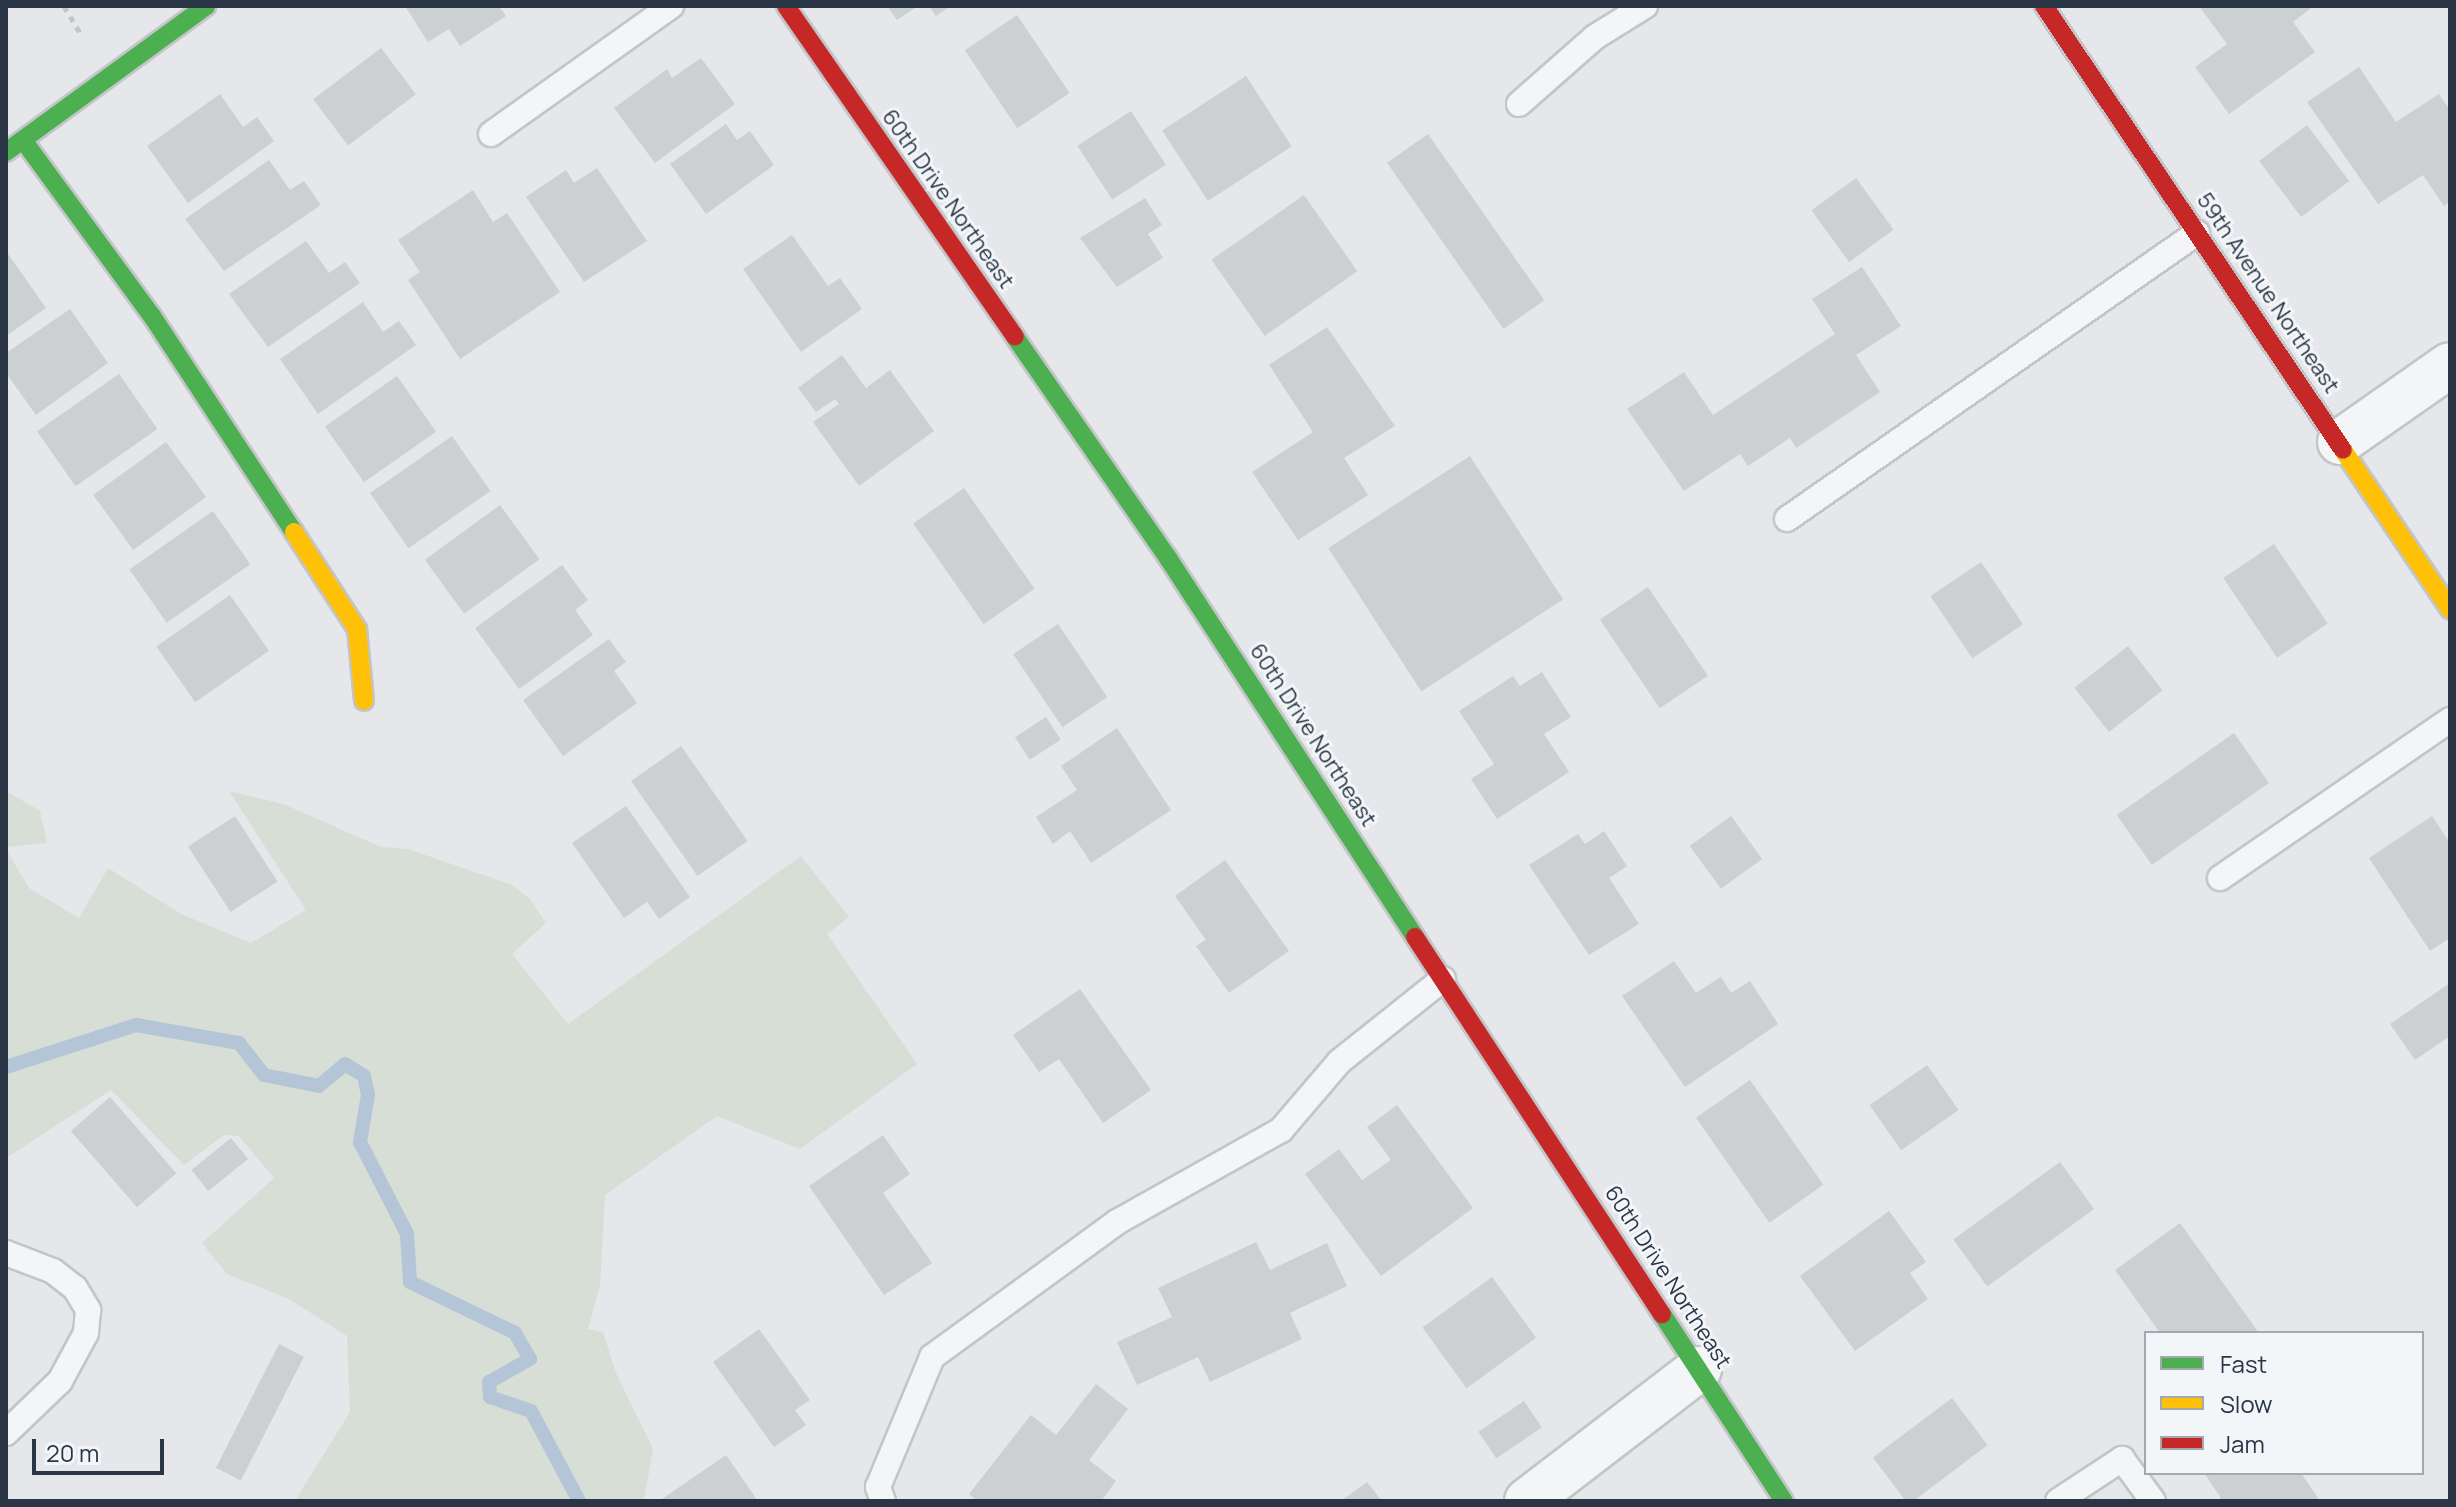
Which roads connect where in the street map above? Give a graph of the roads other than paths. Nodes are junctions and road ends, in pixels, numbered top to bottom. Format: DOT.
graph roads {
  1 [pos="206,6"];
  2 [pos="671,6"];
  3 [pos="786,6"];
  4 [pos="1645,6"];
  5 [pos="2044,6"];
  6 [pos="1519,104"];
  7 [pos="6,119"];
  8 [pos="491,134"];
  9 [pos="14,146"];
  10 [pos="2197,233"];
  11 [pos="2450,365"];
  12 [pos="2340,442"];
  13 [pos="1787,519"];
  14 [pos="2450,609"];
  15 [pos="364,701"];
  16 [pos="2450,720"];
  17 [pos="2220,878"];
  18 [pos="1443,979"];
  19 [pos="6,1253"];
  20 [pos="1699,1369"];
  21 [pos="6,1433"];
  22 [pos="883,1501"];
  23 [pos="1527,1501"];
  24 [pos="1784,1501"];
  25 [pos="2058,1501"];
  26 [pos="2153,1501"];
  1 -- 9 [label="street"];
  2 -- 8 [label="lane"];
  3 -- 18 [label="street, 60th Drive Northeast"];
  4 -- 6 [label="lane"];
  5 -- 10 [label="street, 59th Avenue Northeast"];
  7 -- 9 [label="lane"];
  9 -- 15 [label="street"];
  10 -- 12 [label="street, 59th Avenue Northeast"];
  10 -- 13 [label="lane"];
  11 -- 12 [label="street"];
  12 -- 14 [label="street, 59th Avenue Northeast"];
  16 -- 17 [label="lane"];
  18 -- 20 [label="street, 60th Drive Northeast"];
  18 -- 22 [label="lane"];
  19 -- 21 [label="lane"];
  20 -- 23 [label="street"];
  20 -- 24 [label="street, 60th Drive Northeast"];
  25 -- 26 [label="lane"];
}
